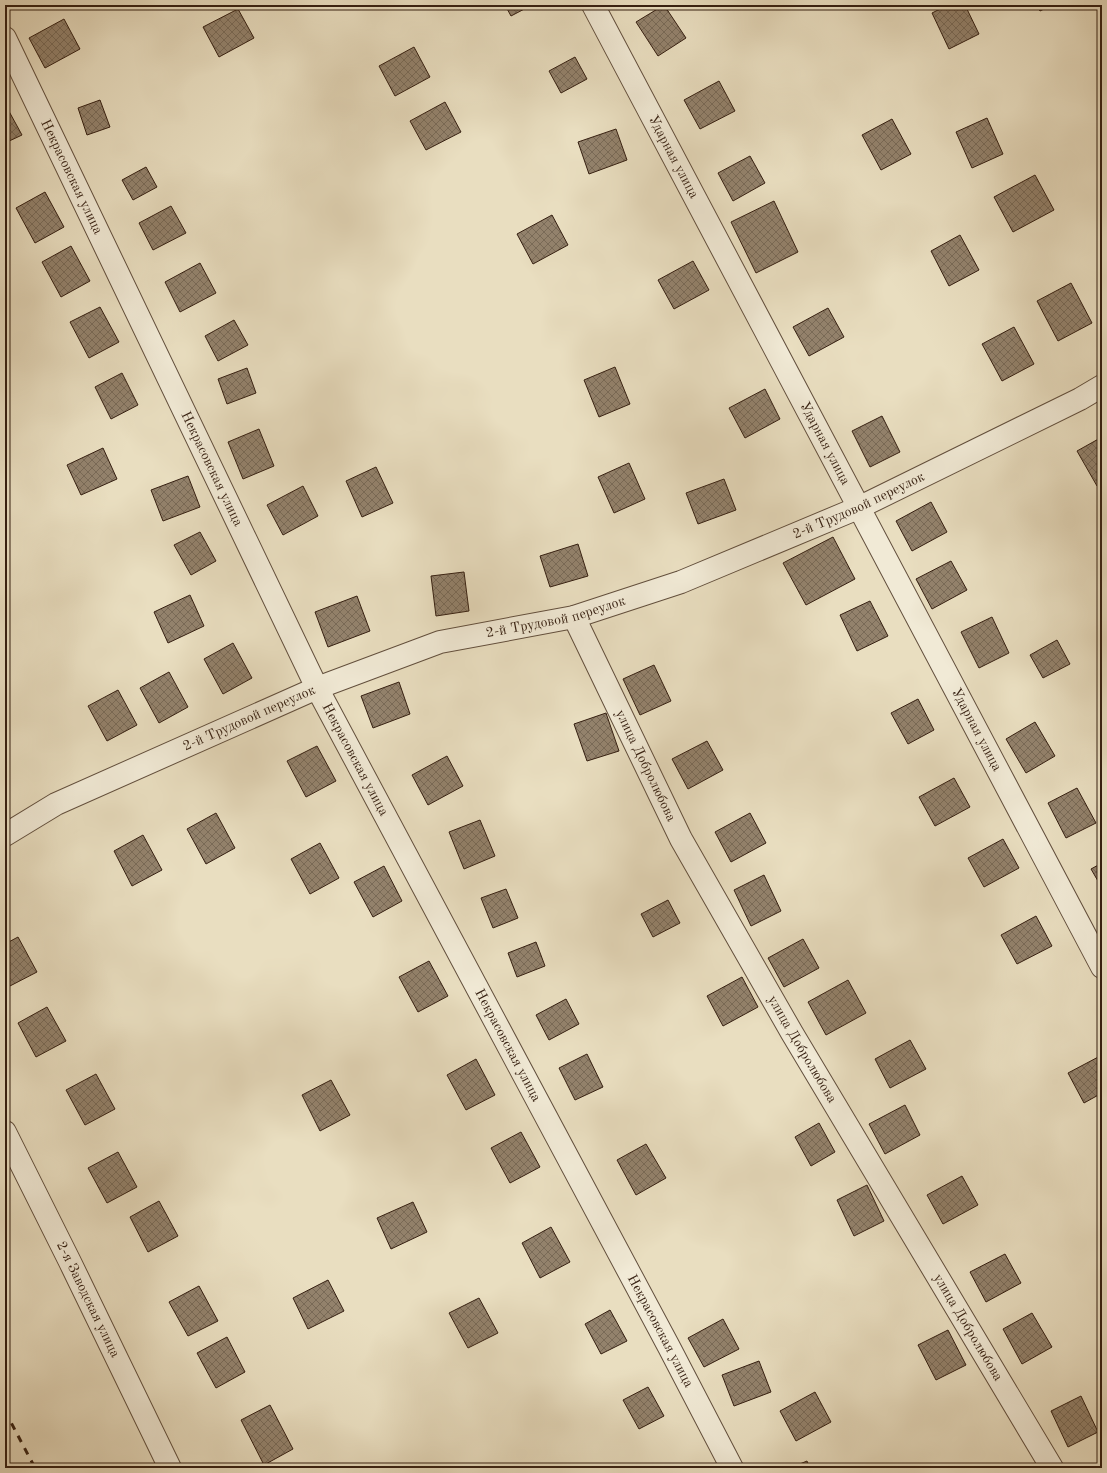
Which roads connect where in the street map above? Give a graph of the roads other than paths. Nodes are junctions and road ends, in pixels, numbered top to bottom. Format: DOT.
graph roads {
  1 [pos="593,5"];
  2 [pos="5,38"];
  3 [pos="1102,386"];
  4 [pos="858,508"];
  5 [pos="574,618"];
  6 [pos="317,688"];
  7 [pos="5,835"];
  8 [pos="1102,967"];
  9 [pos="5,1132"];
  10 [pos="170,1468"];
  11 [pos="732,1468"];
  12 [pos="1052,1468"];
  1 -- 4 [label="street, Ударная улица"];
  2 -- 6 [label="street, Некрасовская улица"];
  3 -- 4 [label="street, 2-й Трудовой переулок"];
  4 -- 5 [label="street, 2-й Трудовой переулок"];
  4 -- 8 [label="street, Ударная улица"];
  5 -- 6 [label="street, 2-й Трудовой переулок"];
  5 -- 12 [label="street, улица Добролюбова"];
  6 -- 7 [label="street, 2-й Трудовой переулок"];
  6 -- 11 [label="street, Некрасовская улица"];
  9 -- 10 [label="street, 2-я Заводская улица"];
}
